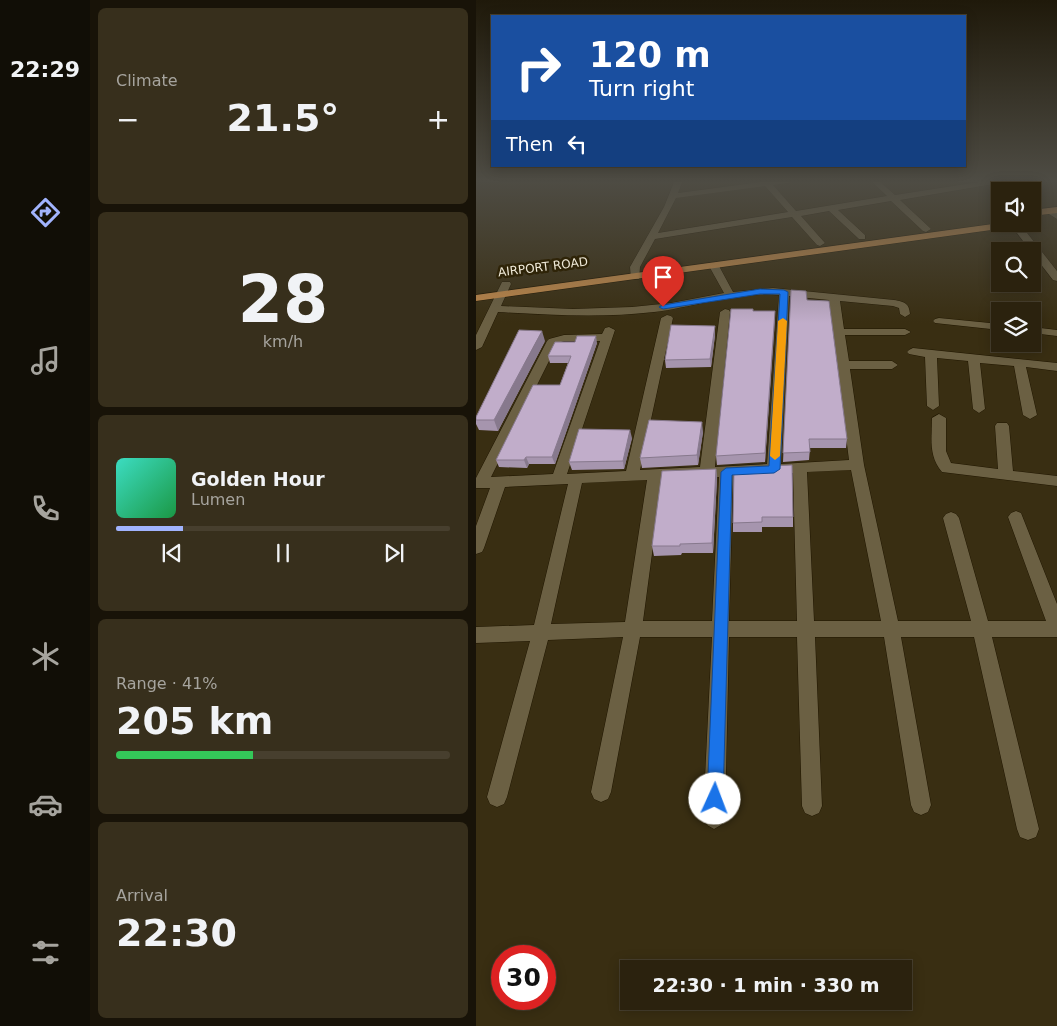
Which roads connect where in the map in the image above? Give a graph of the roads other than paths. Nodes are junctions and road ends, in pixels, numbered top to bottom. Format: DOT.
graph roads {
  1 [pos="656,228"];
  2 [pos="707,228"];
  3 [pos="807,228"];
  4 [pos="852,228"];
  5 [pos="934,228"];
  6 [pos="986,228"];
  7 [pos="926,229"];
  8 [pos="1020,232"];
  9 [pos="650,237"];
  10 [pos="862,237"];
  11 [pos="820,243"];
  12 [pos="714,266"];
  13 [pos="635,272"];
  14 [pos="1057,278"];
  15 [pos="476,288"];
  16 [pos="504,290"];
  17 [pos="784,292"];
  18 [pos="730,295"];
  19 [pos="476,298"];
  20 [pos="834,298"];
  21 [pos="495,310"];
  22 [pos="725,312"];
  23 [pos="905,314"];
  24 [pos="667,318"];
  25 [pos="939,320"];
  26 [pos="991,326"];
  27 [pos="1041,331"];
  28 [pos="840,332"];
  29 [pos="905,332"];
  30 [pos="1057,333"];
  31 [pos="476,347"];
  32 [pos="913,352"];
  33 [pos="931,354"];
  34 [pos="974,358"];
  35 [pos="1019,363"];
  36 [pos="843,365"];
  37 [pos="892,365"];
  38 [pos="1057,367"];
  39 [pos="979,410"];
  40 [pos="1030,415"];
  41 [pos="1002,426"];
  42 [pos="857,465"];
  43 [pos="800,468"];
  44 [pos="774,469"];
  45 [pos="707,472"];
  46 [pos="726,472"];
  47 [pos="655,475"];
  48 [pos="632,476"];
  49 [pos="1006,476"];
  50 [pos="576,479"];
  51 [pos="558,480"];
  52 [pos="1057,481"];
  53 [pos="499,482"];
  54 [pos="479,483"];
  55 [pos="1016,517"];
  56 [pos="951,518"];
  57 [pos="476,548"];
  58 [pos="722,628"];
  59 [pos="805,628"];
  60 [pos="891,628"];
  61 [pos="981,628"];
  62 [pos="1057,628"];
  63 [pos="633,629"];
  64 [pos="542,632"];
  65 [pos="476,635"];
  66 [pos="601,792"];
  67 [pos="497,797"];
  68 [pos="921,805"];
  69 [pos="812,806"];
  70 [pos="714,818"];
  71 [pos="1028,829"];
  1 -- 9 [label="street"];
  2 -- 9 [label="street"];
  3 -- 11 [label="street"];
  4 -- 10 [label="street"];
  5 -- 7 [label="main road"];
  6 -- 12 [label="main road"];
  7 -- 10 [label="main road"];
  8 -- 14 [label="street"];
  9 -- 13 [label="street"];
  10 -- 11 [label="main road"];
  11 -- 13 [label="main road"];
  12 -- 13 [label="main road"];
  12 -- 18 [label="street"];
  13 -- 16 [label="main road"];
  15 -- 16 [label="main road, AIRPORT ROAD"];
  16 -- 19 [label="main road"];
  16 -- 21 [label="street"];
  17 -- 18 [label="street"];
  17 -- 20 [label="street"];
  17 -- 44 [label="street"];
  18 -- 21 [label="street"];
  20 -- 23 [label="street"];
  20 -- 28 [label="street"];
  21 -- 31 [label="street"];
  22 -- 45 [label="street"];
  24 -- 48 [label="street"];
  25 -- 26 [label="street"];
  27 -- 30 [label="street"];
  28 -- 29 [label="street"];
  28 -- 36 [label="street"];
  32 -- 33 [label="street"];
  33 -- 34 [label="street"];
  33 -- 49 [label="street"];
  34 -- 35 [label="street"];
  34 -- 39 [label="street"];
  35 -- 38 [label="street"];
  35 -- 40 [label="street"];
  36 -- 37 [label="street"];
  36 -- 42 [label="street"];
  41 -- 49 [label="street"];
  42 -- 43 [label="street"];
  42 -- 60 [label="street"];
  43 -- 44 [label="street"];
  43 -- 59 [label="street"];
  44 -- 46 [label="street"];
  45 -- 46 [label="street"];
  45 -- 47 [label="street"];
  46 -- 58 [label="street"];
  47 -- 48 [label="street"];
  47 -- 63 [label="street"];
  48 -- 50 [label="street"];
  49 -- 52 [label="street"];
  50 -- 51 [label="street"];
  50 -- 64 [label="street"];
  51 -- 53 [label="street"];
  51 -- 54 [label="street"];
  53 -- 54 [label="street"];
  53 -- 57 [label="street"];
  55 -- 62 [label="street"];
  56 -- 61 [label="street"];
  58 -- 59 [label="street"];
  58 -- 63 [label="street"];
  58 -- 70 [label="street"];
  59 -- 60 [label="street"];
  59 -- 69 [label="street"];
  60 -- 61 [label="street"];
  60 -- 68 [label="street"];
  61 -- 62 [label="street"];
  61 -- 71 [label="street"];
  63 -- 64 [label="street"];
  63 -- 66 [label="street"];
  64 -- 65 [label="street"];
  64 -- 67 [label="street"];
}
